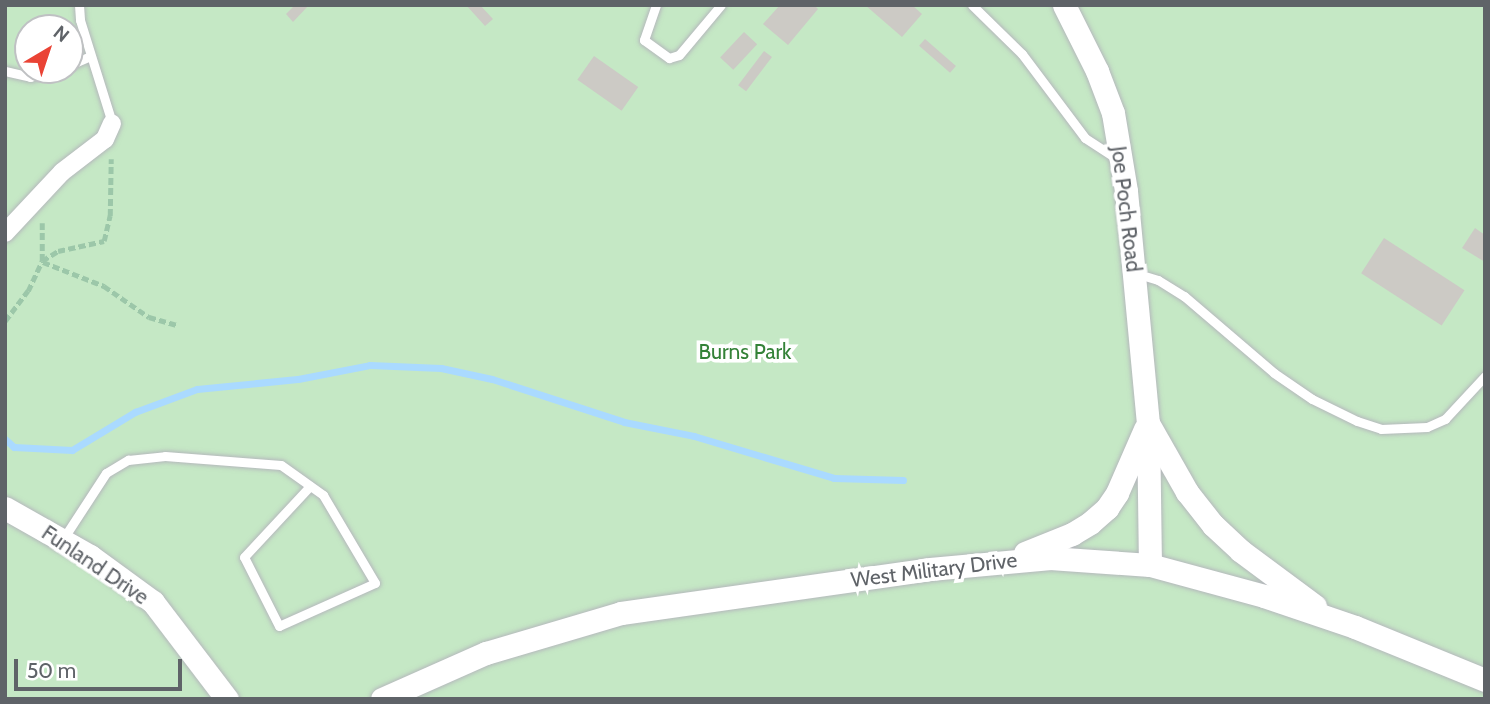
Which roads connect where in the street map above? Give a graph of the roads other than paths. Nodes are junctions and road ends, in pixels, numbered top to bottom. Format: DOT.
graph roads {
  1 [pos="79,5"];
  2 [pos="721,5"];
  3 [pos="972,5"];
  4 [pos="1064,5"];
  5 [pos="653,6"];
  6 [pos="90,56"];
  7 [pos="84,59"];
  8 [pos="112,123"];
  9 [pos="1121,162"];
  10 [pos="5,233"];
  11 [pos="1134,272"];
  12 [pos="1485,376"];
  13 [pos="1148,423"];
  14 [pos="310,486"];
  15 [pos="5,508"];
  16 [pos="62,540"];
  17 [pos="1008,560"];
  18 [pos="1150,565"];
  19 [pos="1335,620"];
  20 [pos="1485,680"];
  21 [pos="220,694"];
  22 [pos="382,699"];
  1 -- 6 [label="lane"];
  2 -- 5 [label="lane"];
  3 -- 9 [label="lane"];
  4 -- 9 [label="street, Joe Poch Road"];
  6 -- 7 [label="lane"];
  6 -- 8 [label="lane"];
  8 -- 10 [label="street"];
  9 -- 11 [label="street, Joe Poch Road"];
  11 -- 12 [label="lane"];
  11 -- 13 [label="street, Joe Poch Road"];
  13 -- 17 [label="street, Joe Poch Road"];
  13 -- 18 [label="street, Joe Poch Road"];
  13 -- 19 [label="street, Joe Poch Road"];
  14 -- 14 [label="lane"];
  14 -- 16 [label="lane"];
  15 -- 16 [label="street, Funland Drive"];
  16 -- 21 [label="street, Funland Drive"];
  17 -- 18 [label="street, West Military Drive"];
  17 -- 22 [label="street, West Military Drive"];
  18 -- 19 [label="street, West Military Drive"];
  19 -- 20 [label="street, West Military Drive"];
}
